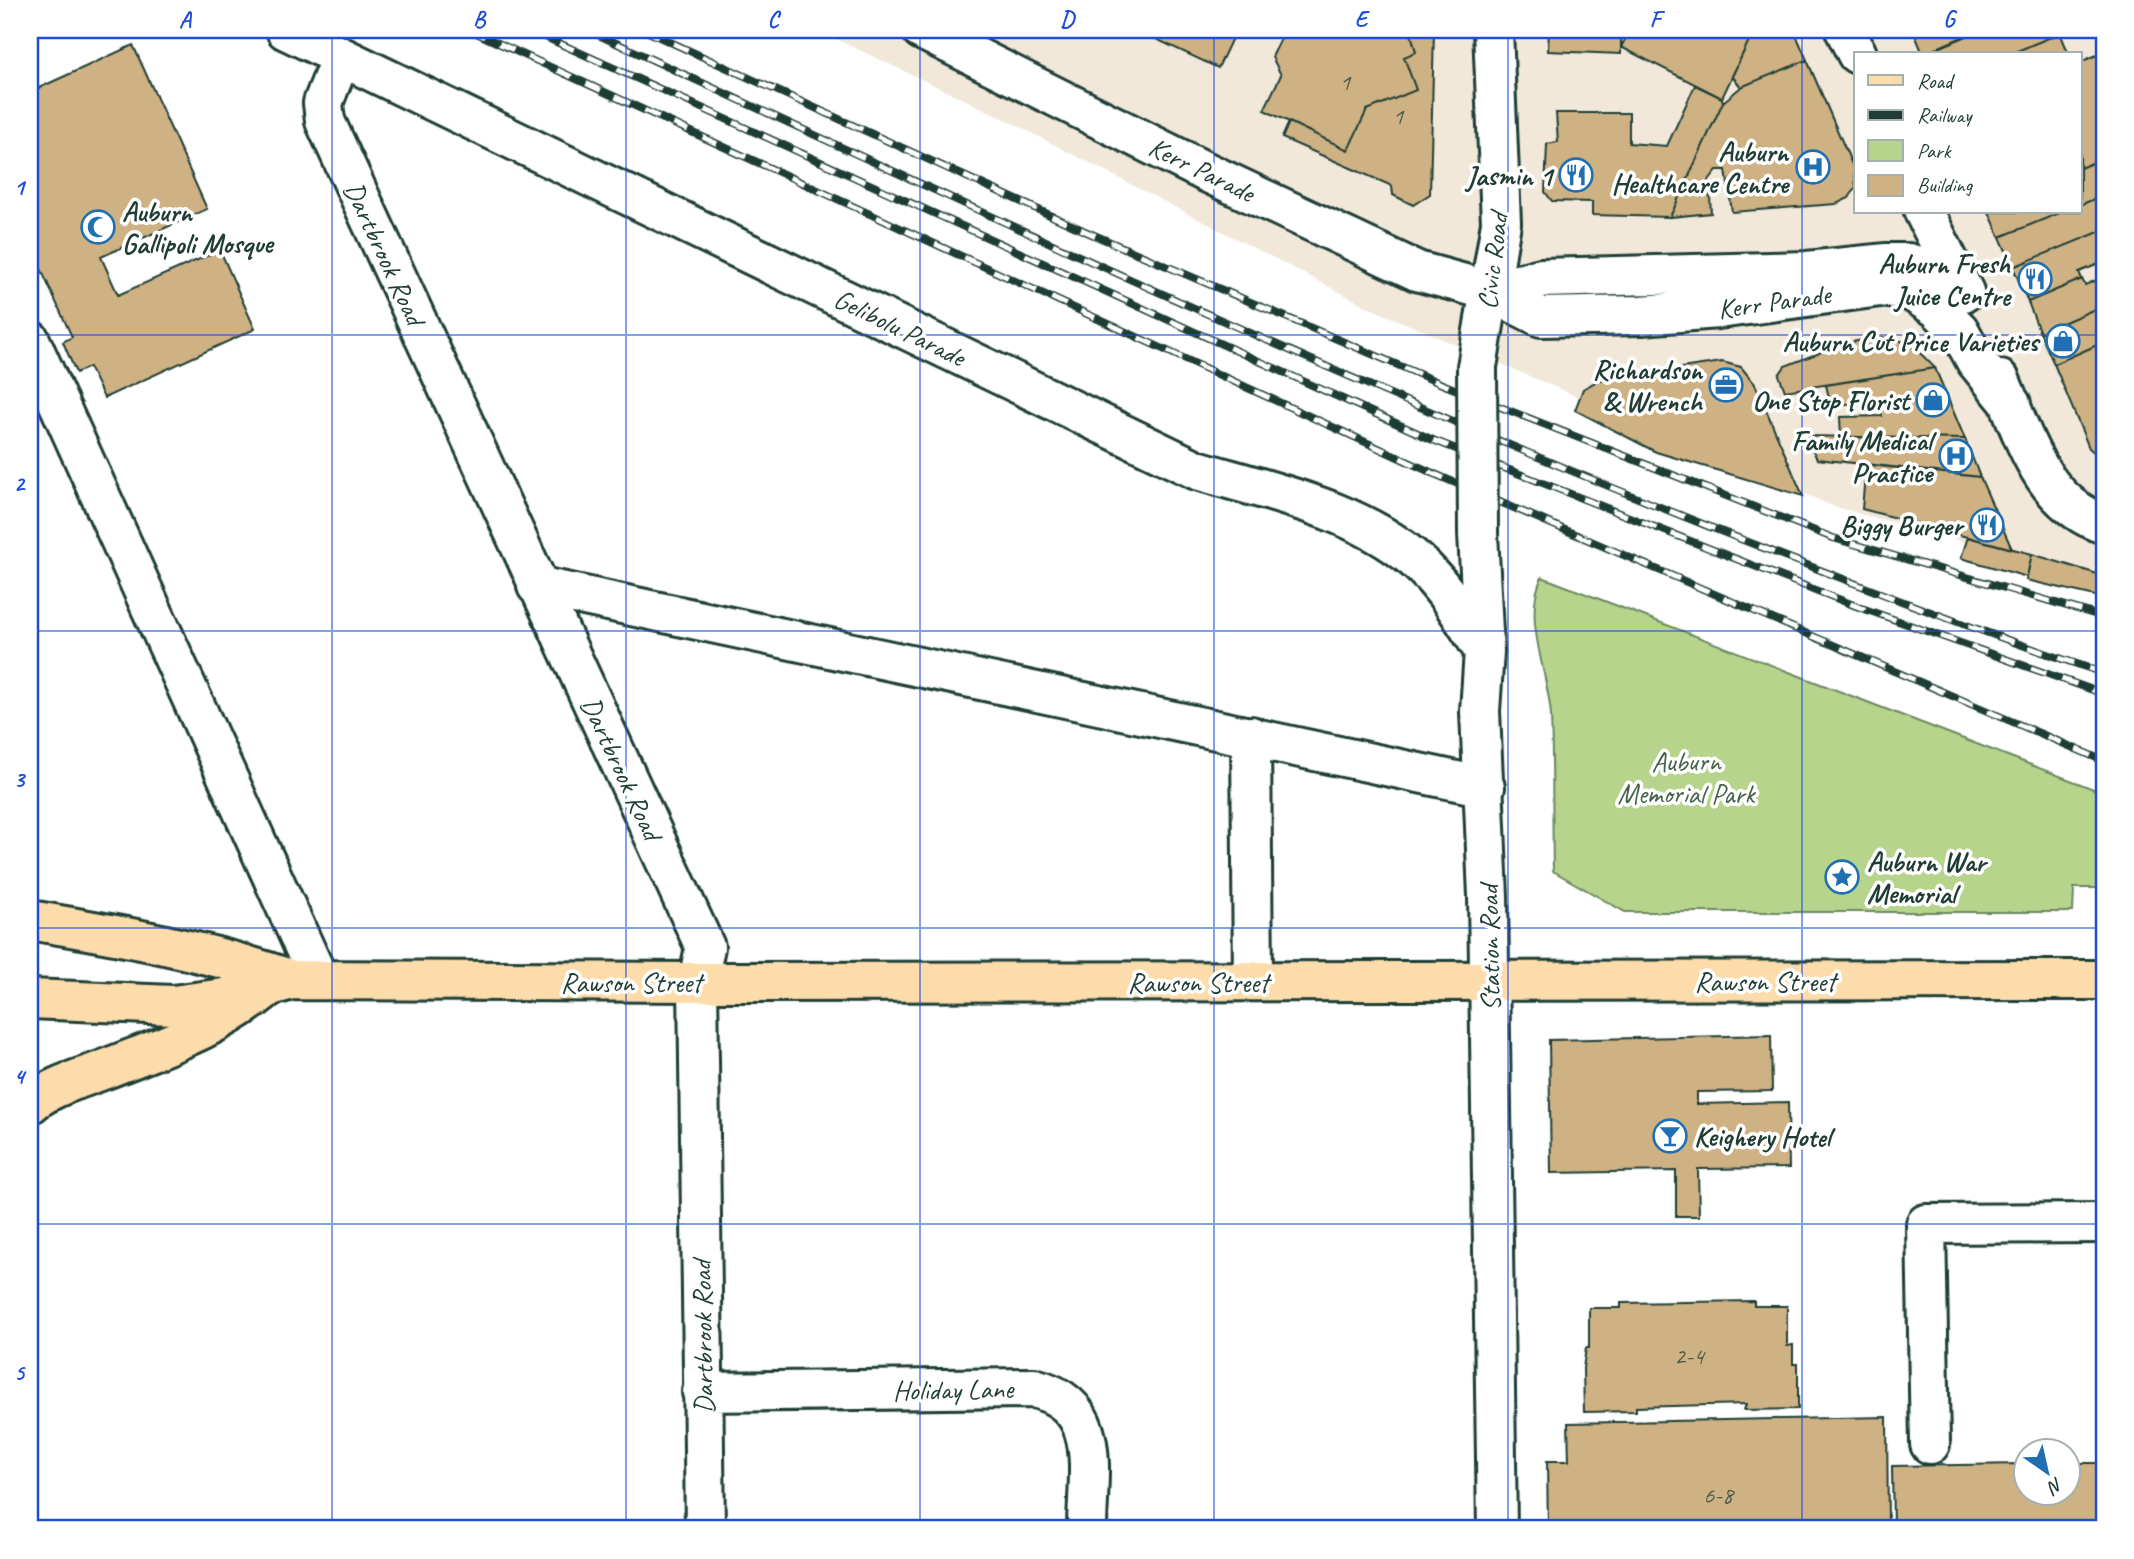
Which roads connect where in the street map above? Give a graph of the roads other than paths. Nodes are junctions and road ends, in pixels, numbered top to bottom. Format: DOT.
graph roads {
  1 [pos="286,30"];
  2 [pos="922,30"];
  3 [pos="1493,30"];
  4 [pos="1845,30"];
  5 [pos="980,42"];
  6 [pos="1856,52"];
  7 [pos="341,57"];
  8 [pos="1916,214"];
  9 [pos="1925,214"];
  10 [pos="1887,262"];
  11 [pos="1962,288"];
  12 [pos="1490,291"];
  13 [pos="30,340"];
  14 [pos="1478,367"];
  15 [pos="2011,404"];
  16 [pos="2104,524"];
  17 [pos="537,586"];
  18 [pos="1485,651"];
  19 [pos="1251,736"];
  20 [pos="1485,787"];
  21 [pos="30,920"];
  22 [pos="2104,980"];
  23 [pos="1254,981"];
  24 [pos="1489,981"];
  25 [pos="698,982"];
  26 [pos="292,983"];
  27 [pos="30,999"];
  28 [pos="30,1104"];
  29 [pos="2104,1223"];
  30 [pos="702,1392"];
  31 [pos="1930,1444"];
  32 [pos="705,1529"];
  33 [pos="1087,1529"];
  34 [pos="1497,1529"];
  1 -- 7 [label="street, Gelibolu Parade"];
  2 -- 5 [label="street, Kerr Parade"];
  3 -- 12 [label="street, Civic Road"];
  4 -- 6 [label="street"];
  5 -- 12 [label="street, Kerr Parade"];
  7 -- 17 [label="street, Dartbrook Road"];
  7 -- 18 [label="street, Gelibolu Parade"];
  8 -- 10 [label="street"];
  9 -- 11 [label="street"];
  10 -- 11 [label="street, Kerr Parade"];
  10 -- 12 [label="street, Kerr Parade"];
  11 -- 15 [label="street"];
  12 -- 14 [label="street, Civic Road"];
  12 -- 15 [label="street, Kerr Parade"];
  13 -- 26 [label="street"];
  14 -- 18 [label="street, Station Road, bridge"];
  15 -- 16 [label="street"];
  17 -- 19 [label="street"];
  17 -- 25 [label="street, Dartbrook Road"];
  18 -- 20 [label="street, Station Road"];
  19 -- 20 [label="street"];
  19 -- 23 [label="street"];
  20 -- 24 [label="street, Station Road"];
  21 -- 26 [label="main road, Rawson Street"];
  22 -- 24 [label="main road, Rawson Street"];
  23 -- 24 [label="main road, Rawson Street"];
  23 -- 25 [label="main road, Rawson Street"];
  24 -- 34 [label="street, Station Road"];
  25 -- 26 [label="main road, Rawson Street"];
  25 -- 30 [label="street, Dartbrook Road"];
  26 -- 27 [label="main road, Rawson Street"];
  26 -- 28 [label="main road"];
  29 -- 31 [label="street"];
  30 -- 32 [label="street, Dartbrook Road"];
  30 -- 33 [label="street, Holiday Lane"];
}
